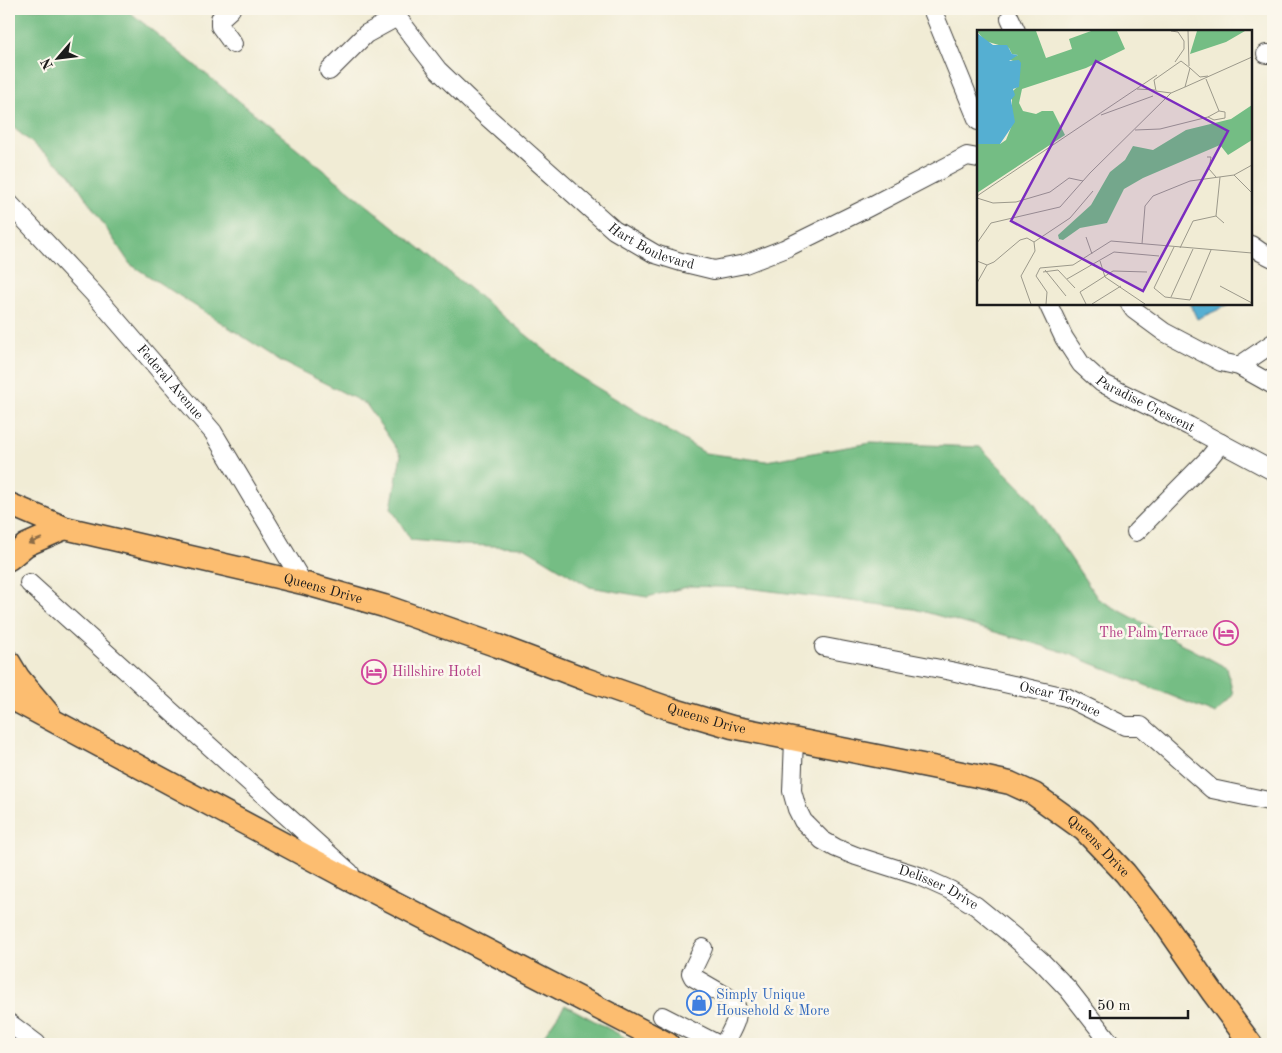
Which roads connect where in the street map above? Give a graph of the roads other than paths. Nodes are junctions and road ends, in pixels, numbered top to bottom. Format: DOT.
graph roads {
  1 [pos="232,9"];
  2 [pos="932,9"];
  3 [pos="394,13"];
  4 [pos="233,44"];
  5 [pos="329,71"];
  6 [pos="977,119"];
  7 [pos="977,158"];
  8 [pos="9,203"];
  9 [pos="1252,246"];
  10 [pos="1273,258"];
  11 [pos="1048,305"];
  12 [pos="1131,305"];
  13 [pos="1273,342"];
  14 [pos="1239,366"];
  15 [pos="1273,385"];
  16 [pos="1221,444"];
  17 [pos="1273,471"];
  18 [pos="9,504"];
  19 [pos="65,528"];
  20 [pos="1136,532"];
  21 [pos="9,558"];
  22 [pos="29,583"];
  23 [pos="303,583"];
  24 [pos="824,647"];
  25 [pos="9,662"];
  26 [pos="9,697"];
  27 [pos="56,723"];
  28 [pos="794,740"];
  29 [pos="1273,802"];
  30 [pos="365,887"];
  31 [pos="703,948"];
  32 [pos="662,1016"];
  33 [pos="9,1023"];
  34 [pos="37,1044"];
  35 [pos="668,1044"];
  36 [pos="716,1044"];
  37 [pos="724,1044"];
  38 [pos="1111,1044"];
  39 [pos="1251,1044"];
  1 -- 4 [label="street"];
  2 -- 6 [label="street"];
  3 -- 5 [label="street"];
  3 -- 7 [label="street, Hart Boulevard"];
  8 -- 23 [label="street, Federal Avenue"];
  9 -- 10 [label="street"];
  11 -- 16 [label="street, Paradise Crescent"];
  12 -- 14 [label="street"];
  13 -- 14 [label="street"];
  14 -- 15 [label="street"];
  16 -- 17 [label="street, Paradise Crescent"];
  16 -- 20 [label="street"];
  18 -- 19 [label="main road, Queens Drive"];
  19 -- 21 [label="main road, one-way"];
  19 -- 23 [label="main road, Queens Drive"];
  22 -- 30 [label="street"];
  23 -- 28 [label="main road, Queens Drive"];
  24 -- 29 [label="street, Oscar Terrace"];
  25 -- 27 [label="main road"];
  26 -- 27 [label="main road"];
  27 -- 30 [label="main road"];
  28 -- 38 [label="street, Delisser Drive"];
  28 -- 39 [label="main road, Queens Drive"];
  30 -- 35 [label="main road"];
  31 -- 37 [label="street"];
  32 -- 36 [label="street"];
  33 -- 34 [label="street"];
}
